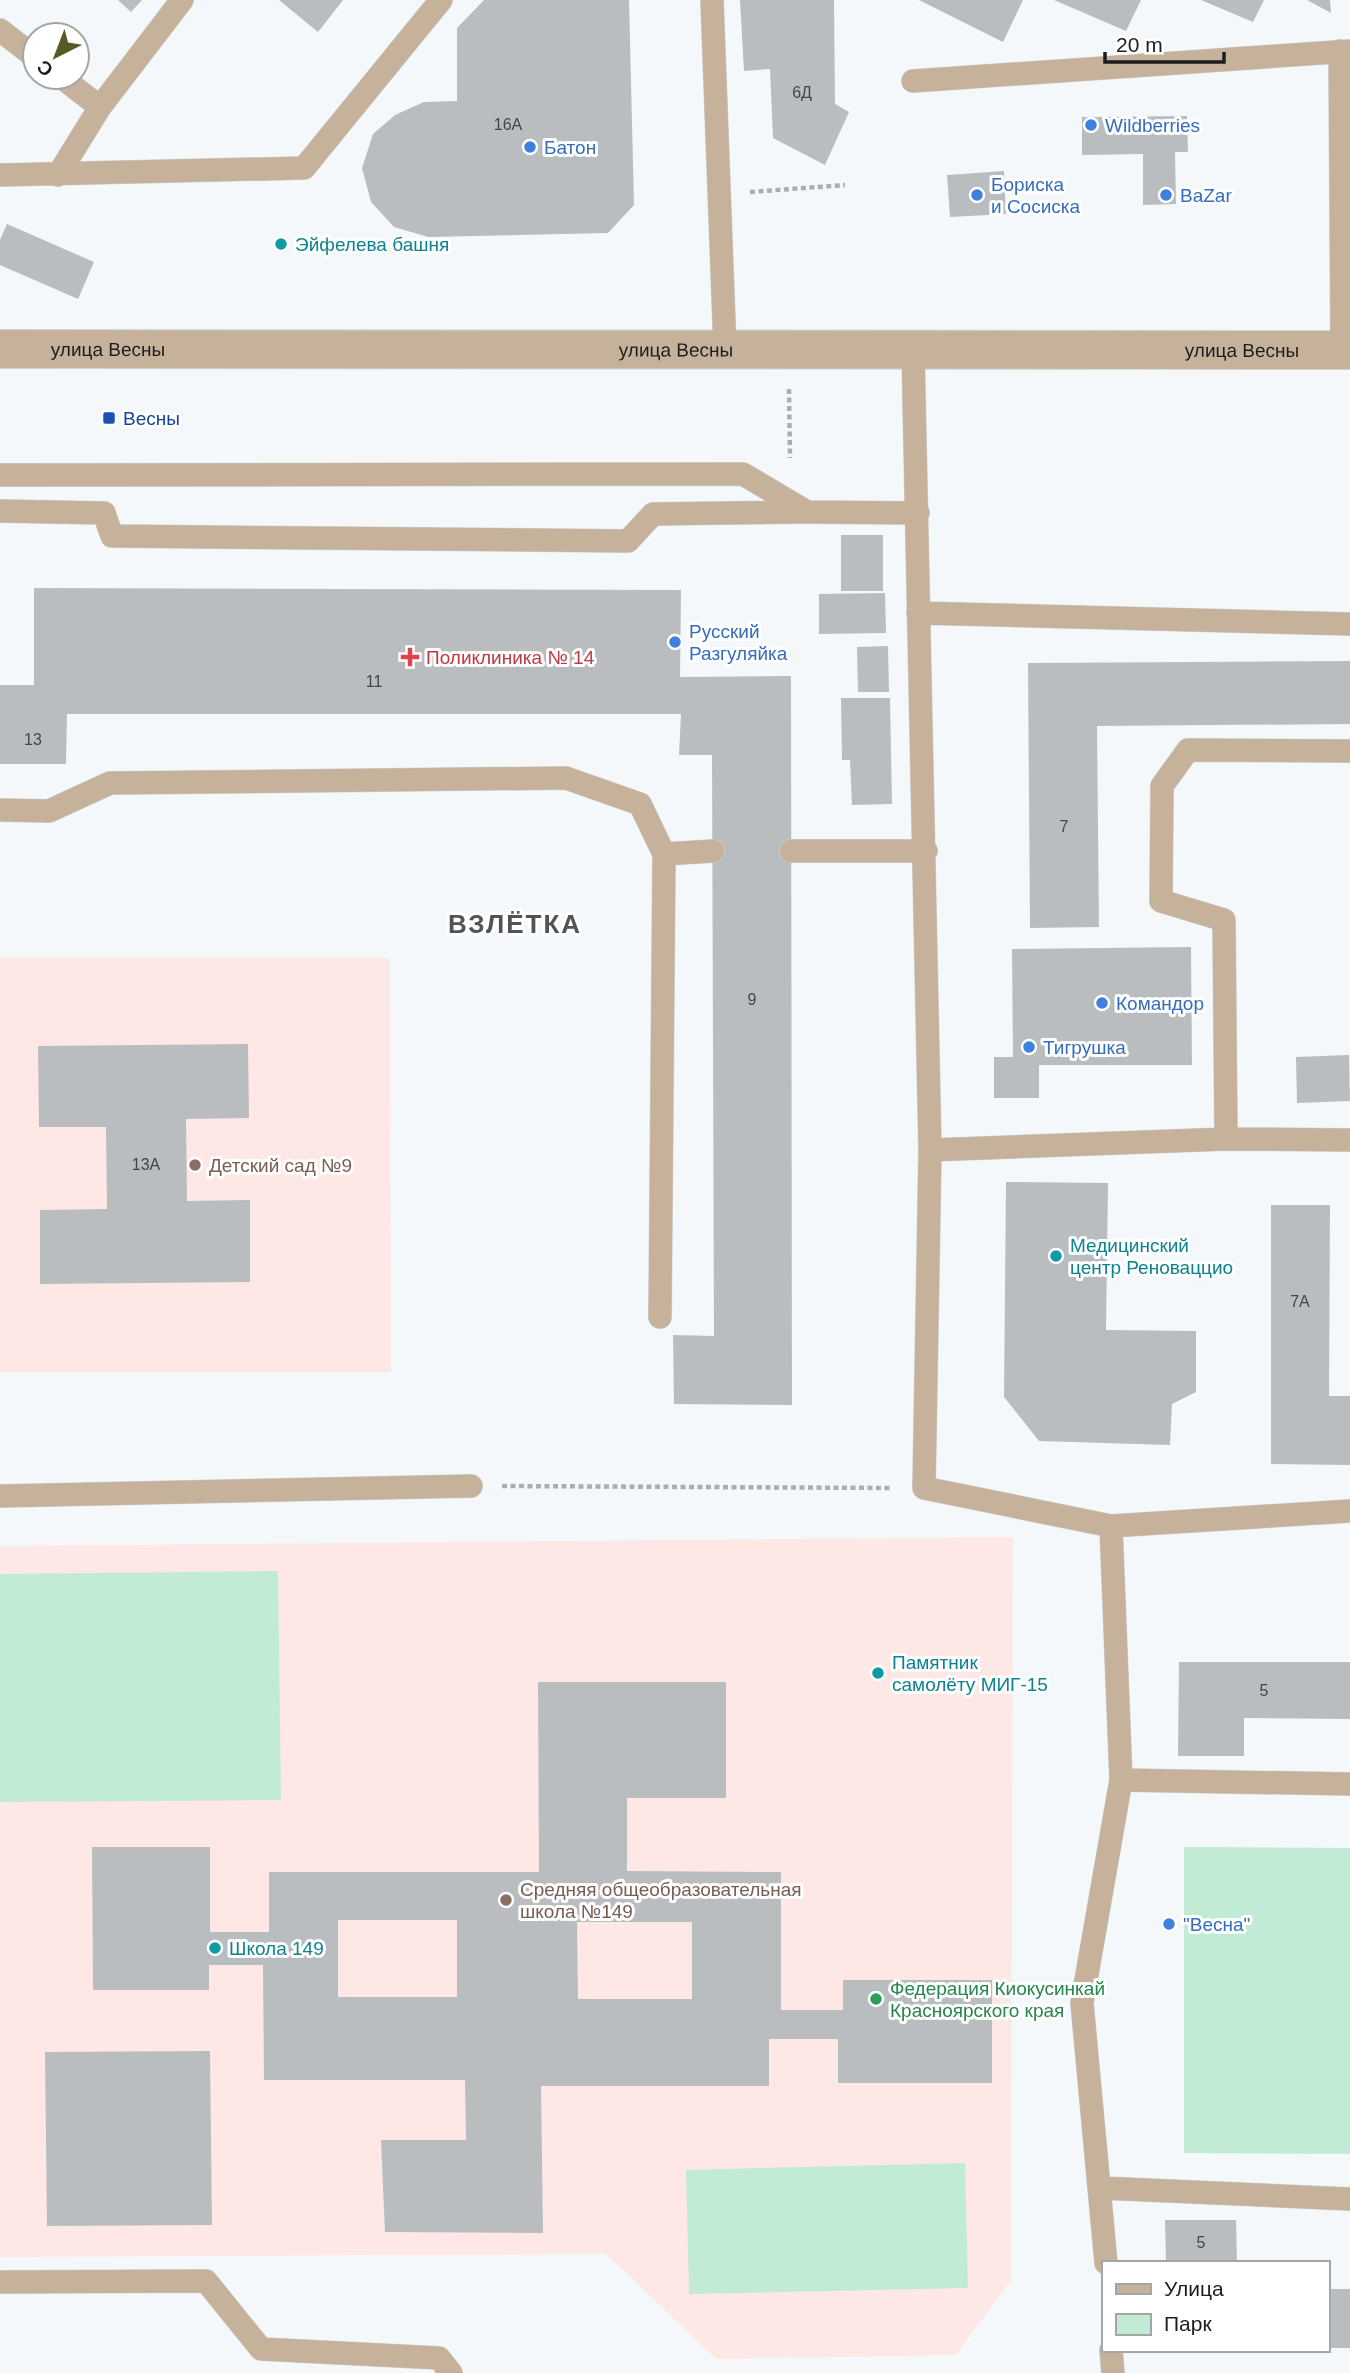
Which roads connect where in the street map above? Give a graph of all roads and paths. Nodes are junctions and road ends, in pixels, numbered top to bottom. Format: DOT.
graph roads {
  1 [pos="182,0"];
  2 [pos="441,0"];
  3 [pos="712,0"];
  4 [pos="0,30"];
  5 [pos="21,46"];
  6 [pos="1345,51"];
  7 [pos="914,81"];
  8 [pos="79,91"];
  9 [pos="100,107"];
  10 [pos="0,175"];
  11 [pos="58,175"];
  12 [pos="845,185"];
  13 [pos="770,192"];
  14 [pos="0,349"];
  15 [pos="725,350"];
  16 [pos="914,350"];
  17 [pos="1346,350"];
  18 [pos="0,475"];
  19 [pos="0,511"];
  20 [pos="807,512"];
  21 [pos="918,513"];
  22 [pos="918,613"];
  23 [pos="1350,624"];
  24 [pos="1350,751"];
  25 [pos="0,810"];
  26 [pos="791,850"];
  27 [pos="713,851"];
  28 [pos="926,851"];
  29 [pos="664,854"];
  30 [pos="1226,1139"];
  31 [pos="1350,1140"];
  32 [pos="930,1150"];
  33 [pos="660,1317"];
  34 [pos="471,1486"];
  35 [pos="924,1488"];
  36 [pos="0,1496"];
  37 [pos="1350,1511"];
  38 [pos="1111,1526"];
  39 [pos="1121,1780"];
  40 [pos="1350,1784"];
  41 [pos="1101,2188"];
  42 [pos="1350,2199"];
  43 [pos="1106,2261"];
  44 [pos="0,2282"];
  45 [pos="1111,2352"];
  46 [pos="451,2373"];
  47 [pos="1113,2373"];
  1 -- 9 [label="lane"];
  2 -- 11 [label="lane"];
  3 -- 15 [label="lane"];
  4 -- 5 [label="lane"];
  6 -- 7 [label="lane"];
  6 -- 17 [label="lane"];
  8 -- 9 [label="lane"];
  9 -- 11 [label="lane"];
  10 -- 11 [label="lane"];
  12 -- 13 [label="path"];
  14 -- 15 [label="street, улица Весны"];
  15 -- 16 [label="street, улица Весны"];
  16 -- 17 [label="street, улица Весны"];
  16 -- 21 [label="lane"];
  18 -- 20 [label="lane"];
  19 -- 20 [label="lane"];
  20 -- 21 [label="lane"];
  21 -- 22 [label="lane"];
  22 -- 23 [label="lane"];
  22 -- 28 [label="lane"];
  24 -- 30 [label="lane"];
  25 -- 29 [label="lane"];
  26 -- 28 [label="lane"];
  27 -- 29 [label="lane"];
  28 -- 32 [label="lane"];
  29 -- 33 [label="lane"];
  30 -- 31 [label="lane"];
  30 -- 32 [label="lane"];
  32 -- 35 [label="lane"];
  34 -- 35 [label="path"];
  34 -- 36 [label="lane"];
  35 -- 38 [label="lane"];
  37 -- 38 [label="lane"];
  38 -- 39 [label="lane"];
  39 -- 40 [label="lane"];
  39 -- 41 [label="lane"];
  41 -- 42 [label="lane"];
  41 -- 43 [label="lane"];
  44 -- 46 [label="lane"];
  45 -- 47 [label="lane"];
}
